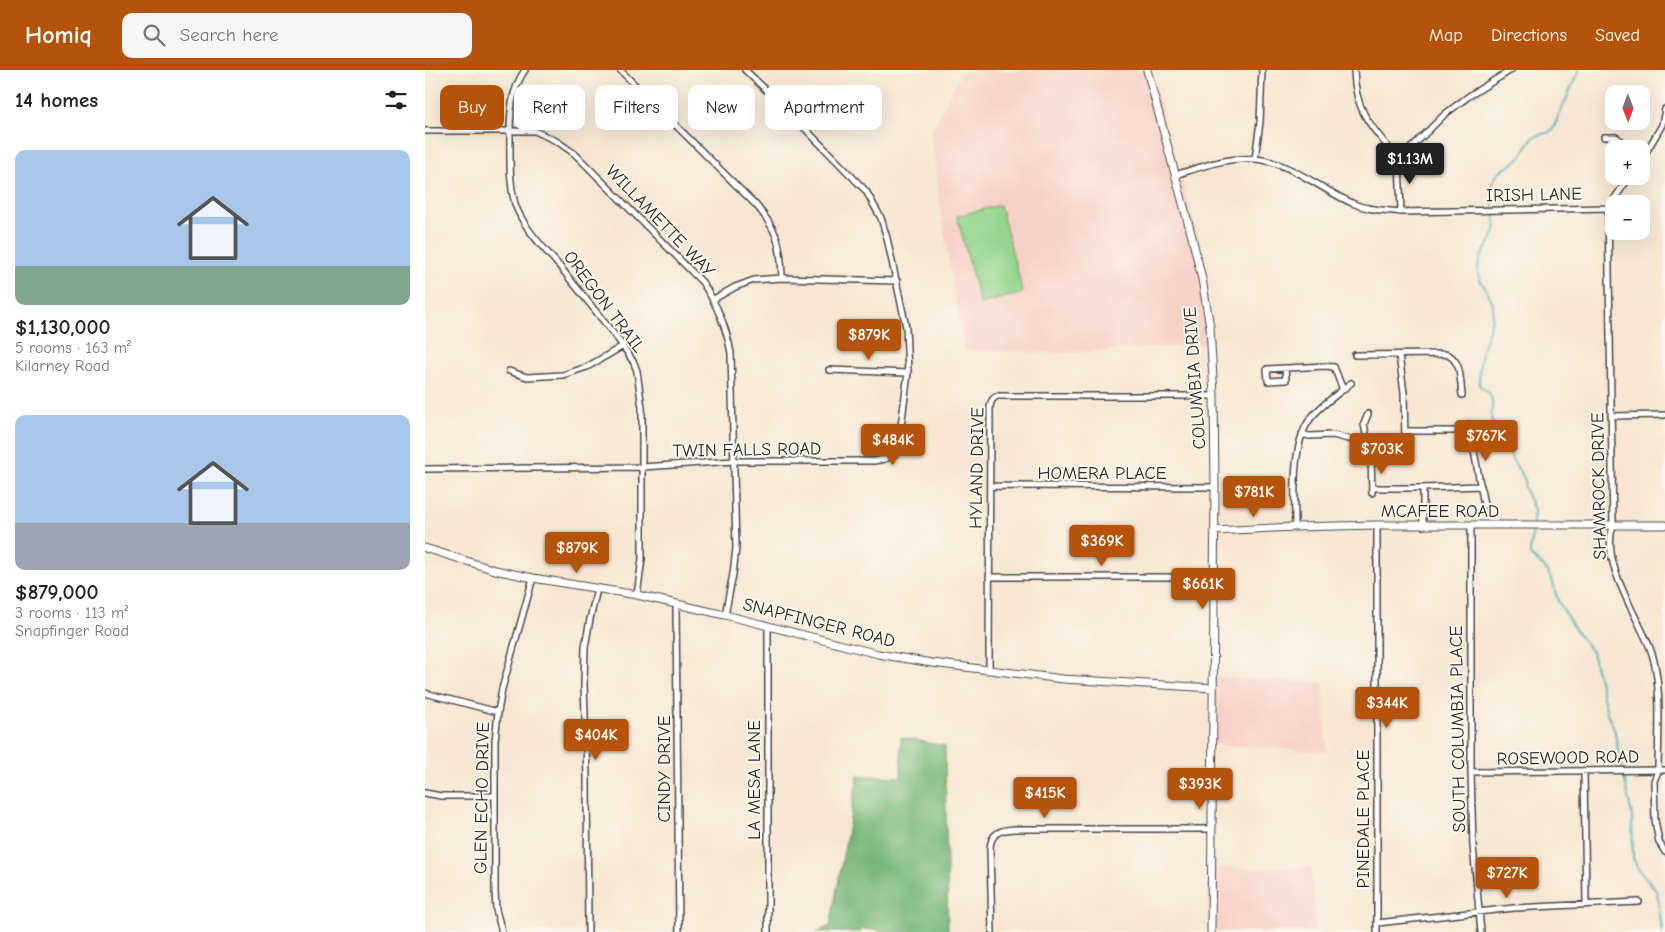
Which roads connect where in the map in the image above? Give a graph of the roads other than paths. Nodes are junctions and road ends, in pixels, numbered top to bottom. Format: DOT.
graph roads {
  1 [pos="525,70"];
  2 [pos="620,70"];
  3 [pos="745,70"];
  4 [pos="1147,70"];
  5 [pos="1262,70"];
  6 [pos="1354,70"];
  7 [pos="1511,70"];
  8 [pos="1665,109"];
  9 [pos="511,130"];
  10 [pos="425,131"];
  11 [pos="1604,137"];
  12 [pos="1620,140"];
  13 [pos="1650,144"];
  14 [pos="1255,159"];
  15 [pos="1399,160"];
  16 [pos="1175,175"];
  17 [pos="1605,208"];
  18 [pos="1401,212"];
  19 [pos="1608,240"];
  20 [pos="782,278"];
  21 [pos="897,280"];
  22 [pos="714,299"];
  23 [pos="623,346"];
  24 [pos="1355,355"];
  25 [pos="1399,355"];
  26 [pos="1285,368"];
  27 [pos="829,370"];
  28 [pos="509,371"];
  29 [pos="908,373"];
  30 [pos="1351,383"];
  31 [pos="1343,390"];
  32 [pos="1462,395"];
  33 [pos="1214,396"];
  34 [pos="1368,414"];
  35 [pos="1665,415"];
  36 [pos="1611,416"];
  37 [pos="1469,424"];
  38 [pos="1405,431"];
  39 [pos="1470,431"];
  40 [pos="1302,434"];
  41 [pos="1405,441"];
  42 [pos="1371,457"];
  43 [pos="734,461"];
  44 [pos="642,467"];
  45 [pos="425,469"];
  46 [pos="990,486"];
  47 [pos="1481,486"];
  48 [pos="1215,487"];
  49 [pos="1423,488"];
  50 [pos="1484,504"];
  51 [pos="1377,525"];
  52 [pos="1665,525"];
  53 [pos="1423,526"];
  54 [pos="1471,526"];
  55 [pos="1613,526"];
  56 [pos="1295,527"];
  57 [pos="1214,531"];
  58 [pos="425,548"];
  59 [pos="1214,577"];
  60 [pos="533,578"];
  61 [pos="989,578"];
  62 [pos="597,589"];
  63 [pos="637,595"];
  64 [pos="676,605"];
  65 [pos="725,616"];
  66 [pos="768,628"];
  67 [pos="989,670"];
  68 [pos="1658,680"];
  69 [pos="1665,680"];
  70 [pos="1213,688"];
  71 [pos="425,693"];
  72 [pos="498,712"];
  73 [pos="1658,770"];
  74 [pos="1665,770"];
  75 [pos="1471,772"];
  76 [pos="1584,772"];
  77 [pos="425,794"];
  78 [pos="495,796"];
  79 [pos="1211,829"];
  80 [pos="1665,852"];
  81 [pos="1639,902"];
  82 [pos="1587,904"];
  83 [pos="1480,912"];
  84 [pos="1377,923"];
  85 [pos="502,932"];
  86 [pos="587,932"];
  87 [pos="679,932"];
  88 [pos="768,932"];
  89 [pos="991,932"];
  90 [pos="1211,932"];
  91 [pos="1377,932"];
  92 [pos="1481,932"];
  1 -- 9 [label="street, OREGON TRAIL"];
  2 -- 20 [label="street"];
  3 -- 21 [label="street, TWIN FALLS ROAD"];
  4 -- 16 [label="street, COLUMBIA DRIVE"];
  5 -- 14 [label="street"];
  6 -- 15 [label="street"];
  7 -- 15 [label="street"];
  8 -- 13 [label="street"];
  9 -- 10 [label="street, WILLAMETTE WAY"];
  9 -- 22 [label="street, WILLAMETTE WAY"];
  9 -- 23 [label="street, OREGON TRAIL"];
  11 -- 12 [label="street"];
  14 -- 16 [label="street, IRISH LANE"];
  14 -- 18 [label="street, IRISH LANE"];
  15 -- 18 [label="street"];
  16 -- 33 [label="street, COLUMBIA DRIVE"];
  17 -- 18 [label="street, IRISH LANE"];
  19 -- 36 [label="street, SHAMROCK DRIVE"];
  20 -- 21 [label="street"];
  20 -- 22 [label="street"];
  21 -- 29 [label="street, TWIN FALLS ROAD"];
  22 -- 43 [label="street, WILLAMETTE WAY"];
  23 -- 28 [label="street"];
  23 -- 44 [label="street, OREGON TRAIL"];
  24 -- 25 [label="street"];
  25 -- 32 [label="street"];
  25 -- 38 [label="street"];
  26 -- 31 [label="street"];
  27 -- 29 [label="street"];
  29 -- 43 [label="street, TWIN FALLS ROAD"];
  30 -- 31 [label="street"];
  31 -- 40 [label="street"];
  33 -- 46 [label="street, HYLAND DRIVE"];
  33 -- 48 [label="street, COLUMBIA DRIVE"];
  34 -- 40 [label="street"];
  35 -- 36 [label="street"];
  36 -- 55 [label="street, SHAMROCK DRIVE"];
  37 -- 39 [label="street"];
  38 -- 39 [label="street"];
  38 -- 41 [label="street"];
  39 -- 47 [label="street"];
  40 -- 56 [label="street"];
  42 -- 49 [label="street"];
  43 -- 44 [label="street, TWIN FALLS ROAD"];
  43 -- 65 [label="street, WILLAMETTE WAY"];
  44 -- 45 [label="street, TWIN FALLS ROAD"];
  44 -- 63 [label="street, OREGON TRAIL"];
  46 -- 48 [label="street, HOMERA PLACE"];
  46 -- 61 [label="street, HYLAND DRIVE"];
  47 -- 49 [label="street"];
  47 -- 50 [label="street"];
  48 -- 57 [label="street, COLUMBIA DRIVE"];
  49 -- 53 [label="street"];
  51 -- 53 [label="street, MCAFEE ROAD"];
  51 -- 56 [label="street, MCAFEE ROAD"];
  51 -- 84 [label="street, PINEDALE PLACE"];
  52 -- 55 [label="street, MCAFEE ROAD"];
  53 -- 54 [label="street, MCAFEE ROAD"];
  54 -- 55 [label="street, MCAFEE ROAD"];
  54 -- 75 [label="street, SOUTH COLUMBIA PLACE"];
  55 -- 68 [label="street, SHAMROCK DRIVE"];
  56 -- 57 [label="street, MCAFEE ROAD"];
  57 -- 59 [label="street, COLUMBIA DRIVE"];
  58 -- 60 [label="street, SNAPFINGER ROAD"];
  59 -- 61 [label="street"];
  59 -- 70 [label="street, COLUMBIA DRIVE"];
  60 -- 62 [label="street, SNAPFINGER ROAD"];
  60 -- 72 [label="street, GLEN ECHO DRIVE"];
  61 -- 67 [label="street, HYLAND DRIVE"];
  62 -- 63 [label="street, SNAPFINGER ROAD"];
  62 -- 86 [label="street"];
  63 -- 64 [label="street, SNAPFINGER ROAD"];
  64 -- 65 [label="street, SNAPFINGER ROAD"];
  64 -- 87 [label="street, CINDY DRIVE"];
  65 -- 66 [label="street, SNAPFINGER ROAD"];
  66 -- 67 [label="street, SNAPFINGER ROAD"];
  66 -- 88 [label="street, LA MESA LANE"];
  67 -- 70 [label="street, SNAPFINGER ROAD"];
  68 -- 69 [label="street"];
  68 -- 73 [label="street, SHAMROCK DRIVE"];
  70 -- 79 [label="street, COLUMBIA DRIVE"];
  71 -- 72 [label="street"];
  72 -- 78 [label="street, GLEN ECHO DRIVE"];
  73 -- 74 [label="street, ROSEWOOD ROAD"];
  73 -- 76 [label="street, ROSEWOOD ROAD"];
  73 -- 80 [label="street, SHAMROCK DRIVE"];
  75 -- 76 [label="street, ROSEWOOD ROAD"];
  75 -- 83 [label="street, SOUTH COLUMBIA PLACE"];
  76 -- 82 [label="street"];
  77 -- 78 [label="street"];
  78 -- 85 [label="street, GLEN ECHO DRIVE"];
  79 -- 89 [label="street"];
  79 -- 90 [label="street, COLUMBIA DRIVE"];
  81 -- 82 [label="street"];
  82 -- 83 [label="street"];
  83 -- 84 [label="street"];
  83 -- 92 [label="street, SOUTH COLUMBIA PLACE"];
  84 -- 91 [label="street, PINEDALE PLACE"];
}
